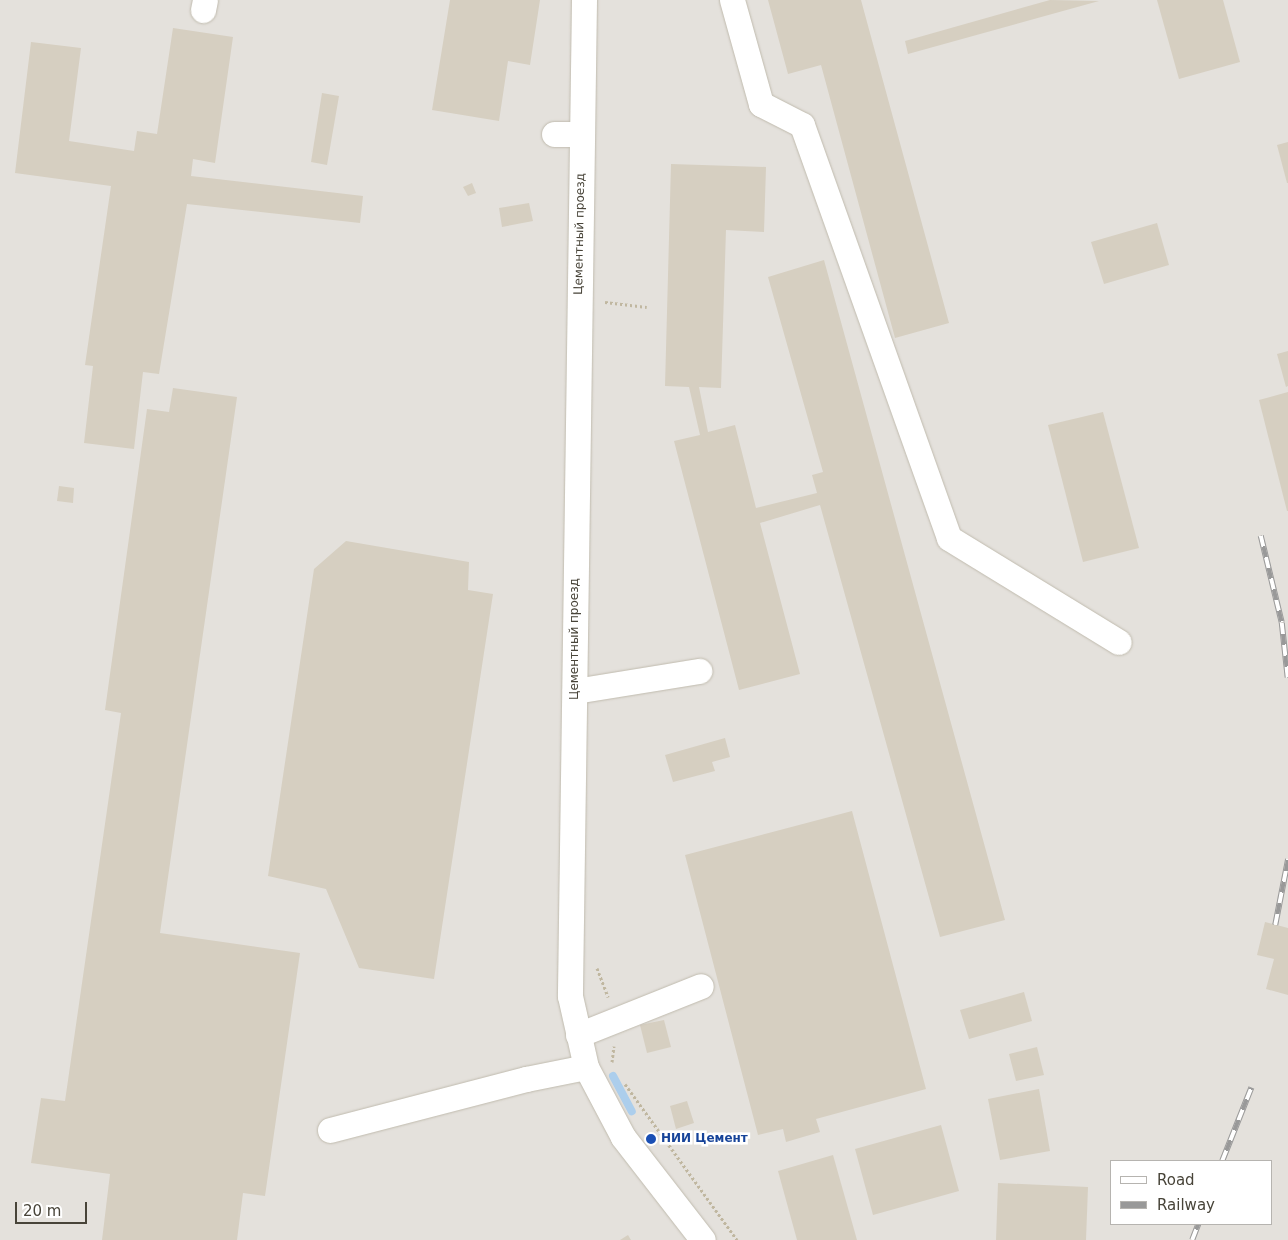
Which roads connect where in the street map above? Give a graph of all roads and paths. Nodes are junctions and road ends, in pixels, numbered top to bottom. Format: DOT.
graph roads {
  1 [pos="584,0"];
  2 [pos="732,0"];
  3 [pos="554,134"];
  4 [pos="581,134"];
  5 [pos="599,301"];
  6 [pos="647,306"];
  7 [pos="1119,642"];
  8 [pos="698,670"];
  9 [pos="575,691"];
  10 [pos="700,986"];
  11 [pos="618,1020"];
  12 [pos="578,1035"];
  13 [pos="612,1065"];
  14 [pos="586,1067"];
  15 [pos="623,1080"];
  16 [pos="330,1130"];
  17 [pos="672,1148"];
  18 [pos="664,1153"];
  19 [pos="703,1240"];
  20 [pos="737,1240"];
  1 -- 4 [label="street, Цементный проезд"];
  2 -- 7 [label="street"];
  3 -- 4 [label="street"];
  4 -- 9 [label="street, Цементный проезд"];
  5 -- 6 [label="path"];
  8 -- 9 [label="street"];
  9 -- 12 [label="street, Цементный проезд"];
  10 -- 11 [label="street"];
  11 -- 12 [label="street"];
  11 -- 13 [label="path"];
  12 -- 14 [label="street, Цементный проезд"];
  14 -- 16 [label="street"];
  14 -- 19 [label="street, Цементный проезд"];
  15 -- 17 [label="path"];
  17 -- 18 [label="path"];
  17 -- 20 [label="path"];
}
